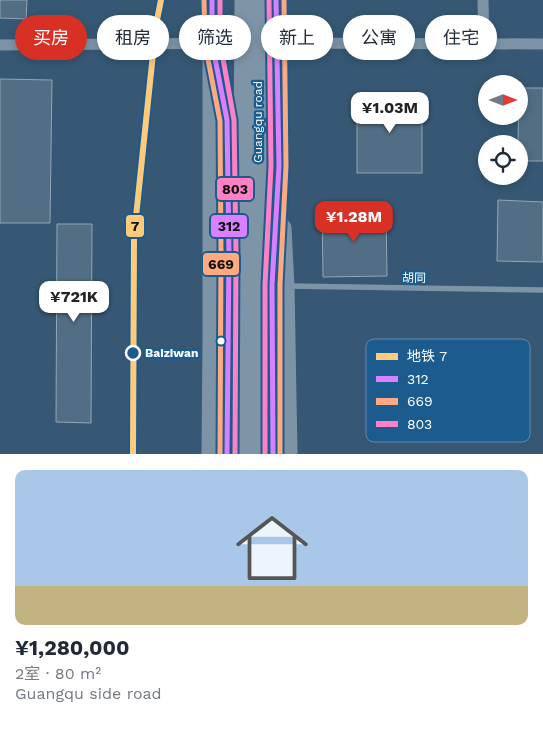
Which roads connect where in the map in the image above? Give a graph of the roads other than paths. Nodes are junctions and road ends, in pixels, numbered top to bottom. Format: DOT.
graph roads {
  1 [pos="212,0"];
  2 [pos="244,0"];
  3 [pos="258,0"];
  4 [pos="276,0"];
  5 [pos="483,0"];
  6 [pos="212,15"];
  7 [pos="276,15"];
  8 [pos="483,15"];
  9 [pos="179,42"];
  10 [pos="333,43"];
  11 [pos="425,44"];
  12 [pos="497,44"];
  13 [pos="543,44"];
  14 [pos="0,45"];
  15 [pos="212,60"];
  16 [pos="215,60"];
  17 [pos="276,60"];
  18 [pos="279,166"];
  19 [pos="278,286"];
  20 [pos="543,290"];
  21 [pos="211,454"];
  22 [pos="228,454"];
  23 [pos="241,454"];
  24 [pos="258,454"];
  25 [pos="273,454"];
  26 [pos="288,454"];
  1 -- 6 [label="main road"];
  2 -- 23 [label="highway, Guangqu road, bridge"];
  3 -- 24 [label="highway, Guangqu road, bridge"];
  4 -- 7 [label="main road"];
  5 -- 8 [label="street"];
  9 -- 14 [label="street"];
  10 -- 11 [label="street"];
  12 -- 13 [label="street"];
  15 -- 21 [label="main road"];
  16 -- 22 [label="highway"];
  17 -- 18 [label="main road"];
  18 -- 19 [label="highway"];
  19 -- 20 [label="lane, 胡同"];
  19 -- 25 [label="highway"];
  19 -- 26 [label="main road"];
}
